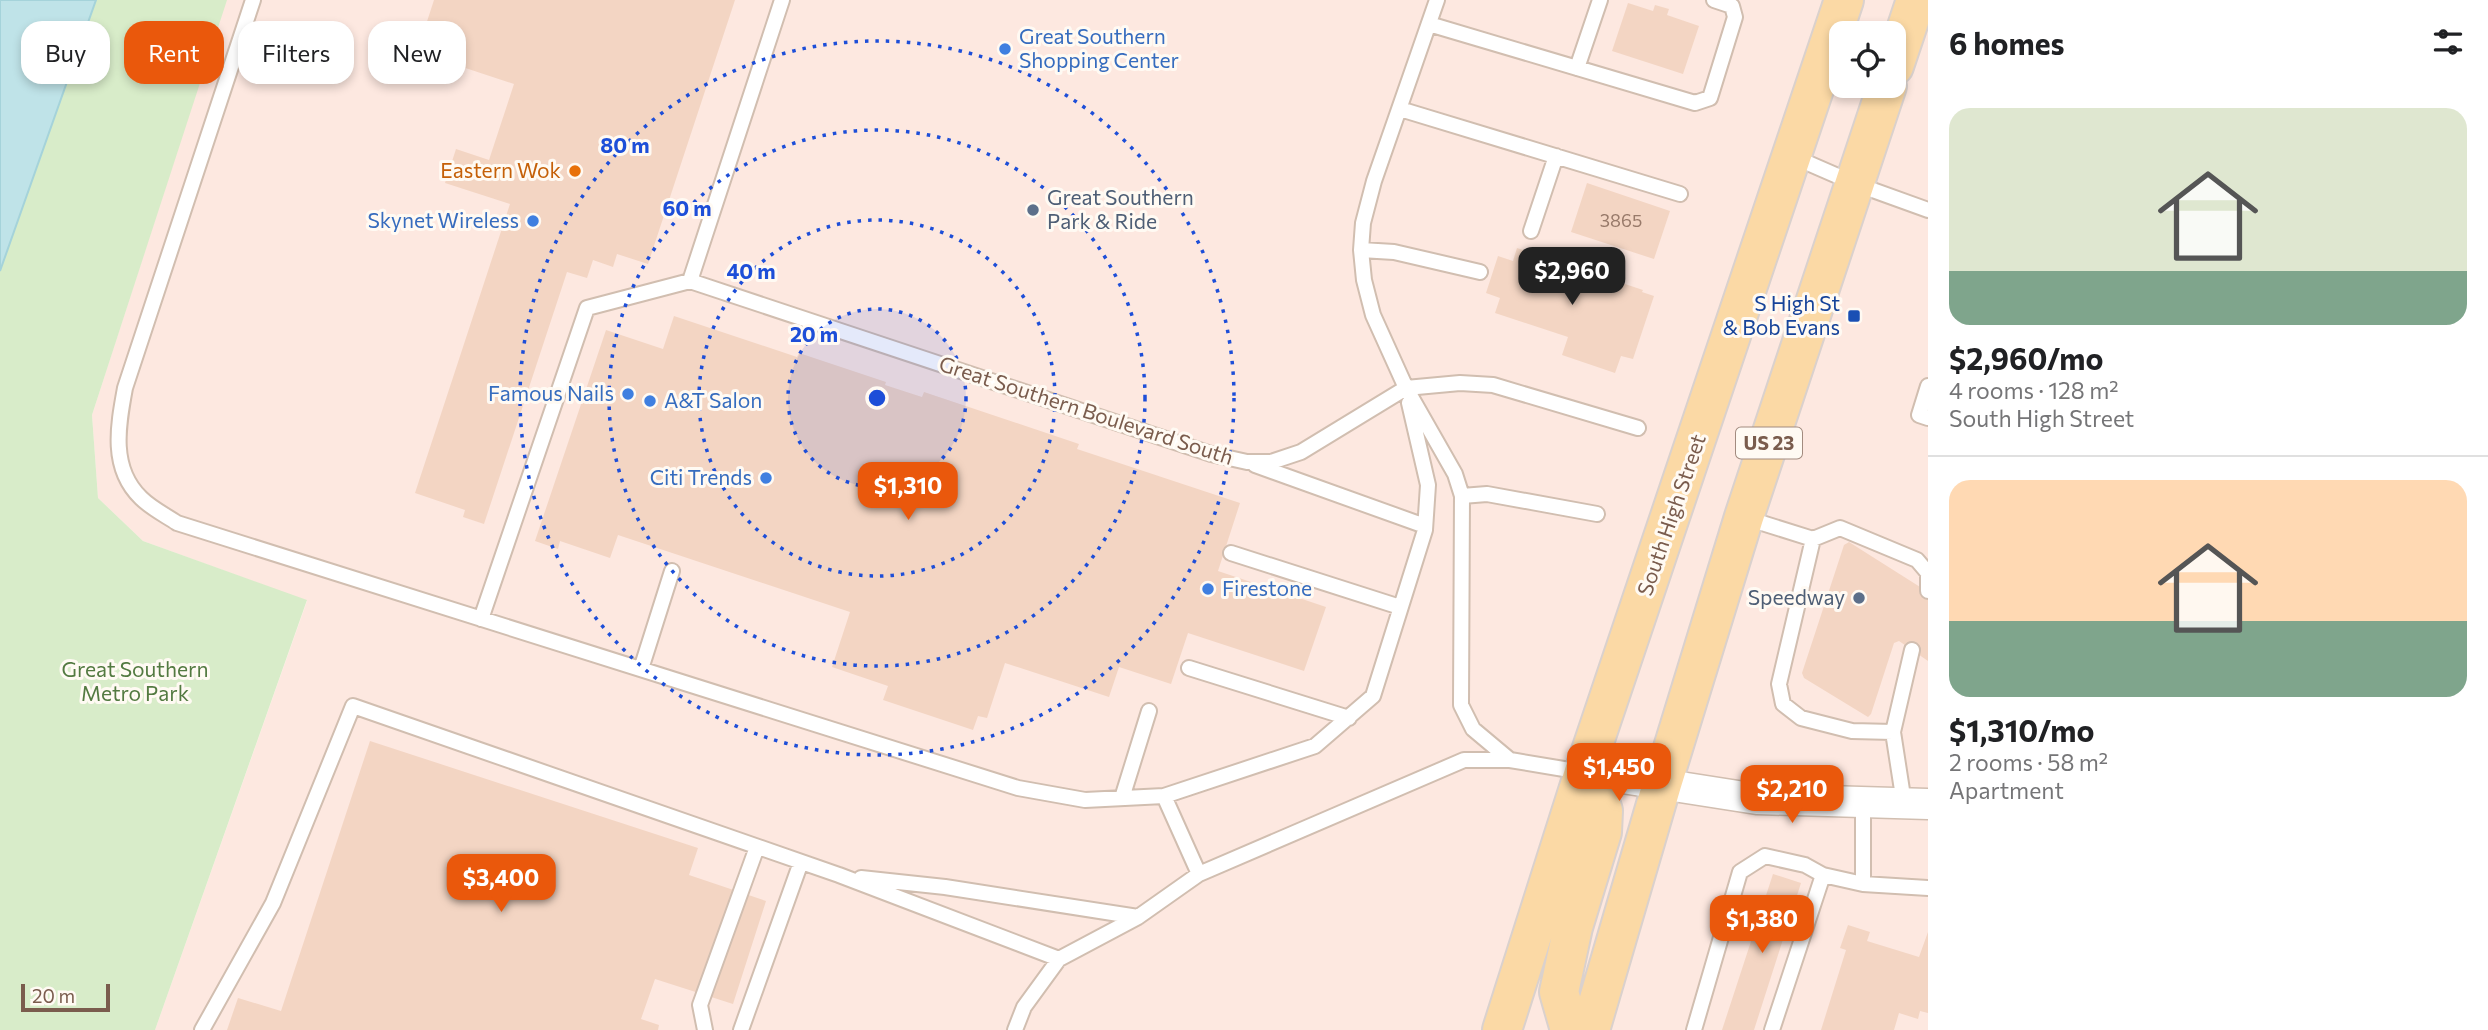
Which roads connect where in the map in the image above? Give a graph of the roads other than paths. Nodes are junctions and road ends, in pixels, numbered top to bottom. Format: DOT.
graph roads {
  1 [pos="253,0"];
  2 [pos="782,0"];
  3 [pos="1437,0"];
  4 [pos="1600,0"];
  5 [pos="1714,0"];
  6 [pos="1844,0"];
  7 [pos="1916,0"];
  8 [pos="1429,24"];
  9 [pos="1906,30"];
  10 [pos="1577,68"];
  11 [pos="1883,98"];
  12 [pos="1399,108"];
  13 [pos="1556,156"];
  14 [pos="1793,157"];
  15 [pos="1856,184"];
  16 [pos="1680,194"];
  17 [pos="1928,210"];
  18 [pos="1531,231"];
  19 [pos="1361,250"];
  20 [pos="1480,272"];
  21 [pos="690,281"];
  22 [pos="1928,386"];
  23 [pos="1406,388"];
  24 [pos="1928,418"];
  25 [pos="1638,428"];
  26 [pos="1247,462"];
  27 [pos="1462,496"];
  28 [pos="1597,514"];
  29 [pos="1745,517"];
  30 [pos="1425,526"];
  31 [pos="1813,539"];
  32 [pos="1231,553"];
  33 [pos="672,571"];
  34 [pos="1928,591"];
  35 [pos="1400,607"];
  36 [pos="481,619"];
  37 [pos="1912,650"];
  38 [pos="1189,668"];
  39 [pos="641,669"];
  40 [pos="1149,711"];
  41 [pos="1349,718"];
  42 [pos="1893,732"];
  43 [pos="1510,760"];
  44 [pos="1584,772"];
  45 [pos="1662,784"];
  46 [pos="1164,796"];
  47 [pos="1122,798"];
  48 [pos="1863,802"];
  49 [pos="1916,804"];
  50 [pos="757,846"];
  51 [pos="801,862"];
  52 [pos="1199,874"];
  53 [pos="839,875"];
  54 [pos="1823,875"];
  55 [pos="1863,884"];
  56 [pos="1928,888"];
  57 [pos="1138,917"];
  58 [pos="1059,959"];
  59 [pos="1591,1028"];
  60 [pos="202,1030"];
  61 [pos="705,1030"];
  62 [pos="741,1030"];
  63 [pos="1015,1030"];
  64 [pos="1502,1030"];
  65 [pos="1694,1030"];
  66 [pos="1772,1030"];
  1 -- 36 [label="lane"];
  2 -- 21 [label="lane"];
  3 -- 8 [label="lane"];
  4 -- 10 [label="lane"];
  5 -- 10 [label="lane"];
  6 -- 14 [label="main road, South High Street"];
  7 -- 9 [label="main road"];
  8 -- 10 [label="lane"];
  8 -- 12 [label="lane"];
  11 -- 15 [label="main road, US 23"];
  12 -- 13 [label="lane"];
  12 -- 19 [label="lane"];
  13 -- 16 [label="lane"];
  13 -- 18 [label="lane"];
  14 -- 15 [label="lane"];
  14 -- 44 [label="main road, South High Street"];
  15 -- 17 [label="lane"];
  15 -- 29 [label="main road, US 23"];
  19 -- 20 [label="lane"];
  19 -- 23 [label="lane"];
  21 -- 26 [label="lane, Great Southern Boulevard South"];
  21 -- 36 [label="lane"];
  22 -- 24 [label="lane"];
  23 -- 25 [label="lane"];
  23 -- 26 [label="lane, Great Southern Boulevard South"];
  23 -- 27 [label="lane"];
  23 -- 30 [label="lane"];
  26 -- 30 [label="lane"];
  27 -- 28 [label="lane"];
  27 -- 43 [label="lane"];
  29 -- 31 [label="lane"];
  29 -- 45 [label="main road, US 23"];
  30 -- 35 [label="lane"];
  31 -- 34 [label="lane"];
  31 -- 42 [label="lane"];
  32 -- 35 [label="lane"];
  33 -- 39 [label="lane"];
  35 -- 41 [label="lane"];
  36 -- 39 [label="lane"];
  37 -- 42 [label="lane"];
  38 -- 41 [label="lane"];
  39 -- 47 [label="lane"];
  40 -- 47 [label="lane"];
  41 -- 46 [label="lane"];
  42 -- 49 [label="lane"];
  43 -- 44 [label="lane"];
  43 -- 52 [label="lane"];
  44 -- 45 [label="street"];
  44 -- 59 [label="main road"];
  44 -- 64 [label="main road, South High Street"];
  45 -- 48 [label="street"];
  45 -- 59 [label="main road, US 23"];
  46 -- 47 [label="lane"];
  46 -- 52 [label="lane"];
  48 -- 49 [label="street"];
  48 -- 55 [label="lane"];
  50 -- 51 [label="lane"];
  50 -- 60 [label="lane"];
  50 -- 61 [label="lane"];
  51 -- 53 [label="lane"];
  51 -- 62 [label="lane"];
  52 -- 57 [label="lane"];
  53 -- 57 [label="lane"];
  53 -- 58 [label="lane"];
  54 -- 55 [label="lane"];
  54 -- 65 [label="lane"];
  54 -- 66 [label="lane"];
  55 -- 56 [label="lane"];
  57 -- 58 [label="lane"];
  58 -- 63 [label="lane"];
}
